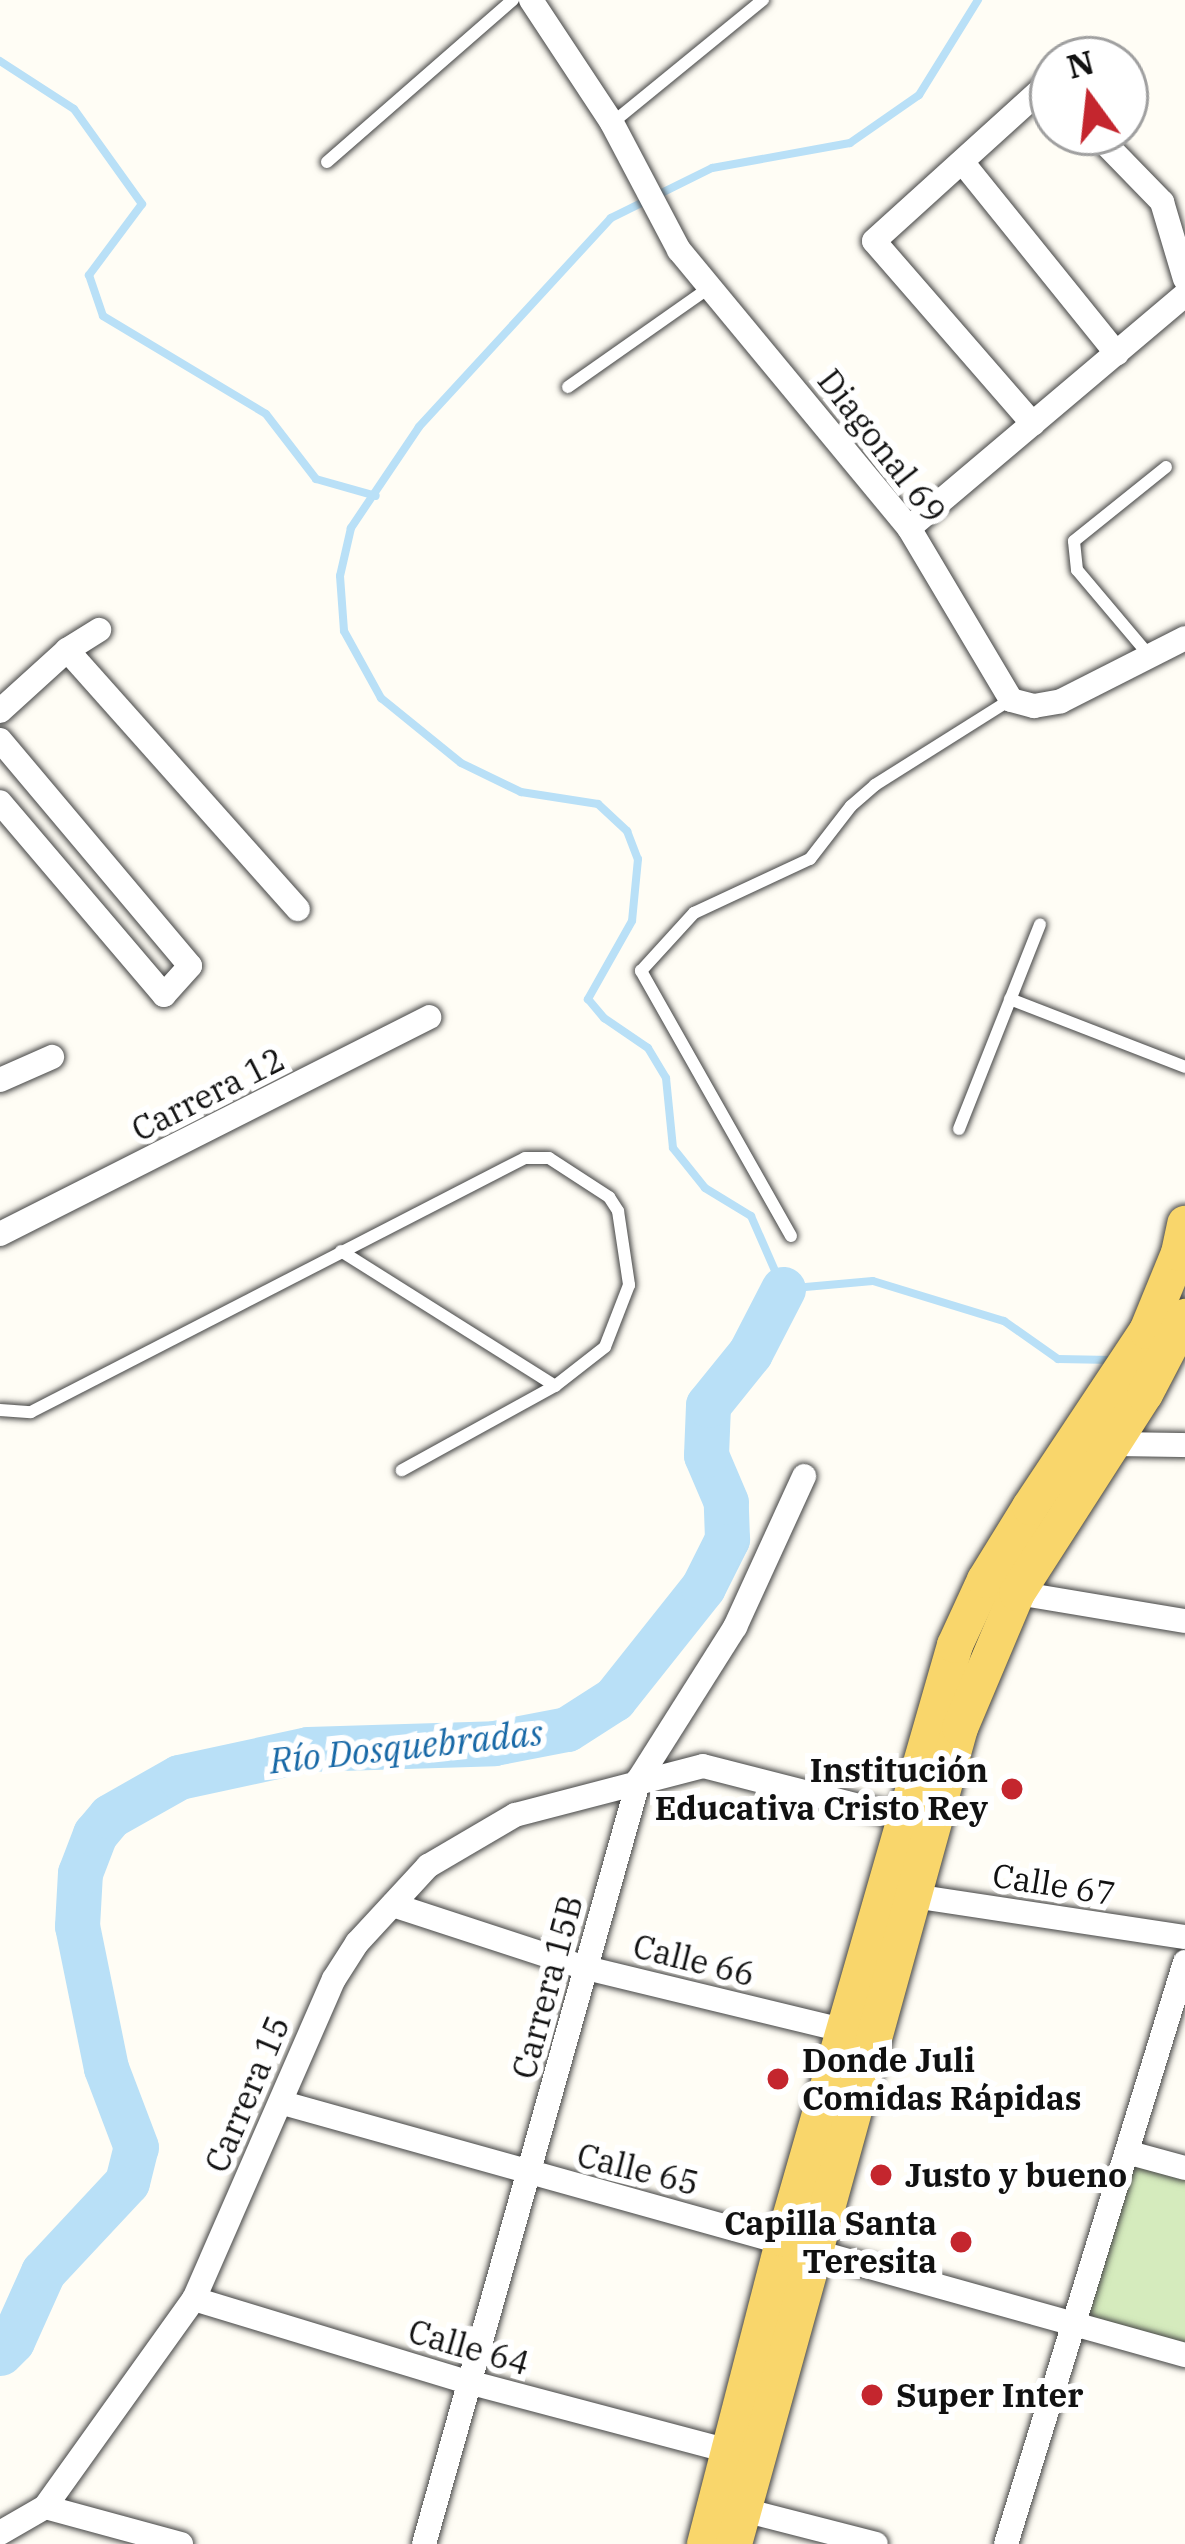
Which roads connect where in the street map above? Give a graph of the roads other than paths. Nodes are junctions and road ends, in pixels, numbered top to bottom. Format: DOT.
graph roads {
  1 [pos="514,0"];
  2 [pos="531,0"];
  3 [pos="763,0"];
  4 [pos="1029,101"];
  5 [pos="616,131"];
  6 [pos="1117,156"];
  7 [pos="327,162"];
  8 [pos="963,163"];
  9 [pos="1185,279"];
  10 [pos="710,288"];
  11 [pos="1185,295"];
  12 [pos="1117,354"];
  13 [pos="568,387"];
  14 [pos="1033,424"];
  15 [pos="1166,467"];
  16 [pos="909,528"];
  17 [pos="99,630"];
  18 [pos="1185,638"];
  19 [pos="68,650"];
  20 [pos="1148,654"];
  21 [pos="1011,700"];
  22 [pos="0,711"];
  23 [pos="0,740"];
  24 [pos="0,802"];
  25 [pos="298,909"];
  26 [pos="1040,924"];
  27 [pos="1010,999"];
  28 [pos="429,1017"];
  29 [pos="52,1057"];
  30 [pos="1185,1067"];
  31 [pos="0,1080"];
  32 [pos="959,1129"];
  33 [pos="1185,1224"];
  34 [pos="791,1236"];
  35 [pos="5,1237"];
  36 [pos="341,1251"];
  37 [pos="1170,1328"];
  38 [pos="555,1386"];
  39 [pos="1132,1387"];
  40 [pos="0,1409"];
  41 [pos="1111,1444"];
  42 [pos="1185,1444"];
  43 [pos="402,1470"];
  44 [pos="803,1476"];
  45 [pos="1017,1593"];
  46 [pos="1185,1621"];
  47 [pos="639,1779"];
  48 [pos="906,1818"];
  49 [pos="913,1896"];
  50 [pos="393,1905"];
  51 [pos="1185,1937"];
  52 [pos="1185,1961"];
  53 [pos="586,1968"];
  54 [pos="843,2030"];
  55 [pos="284,2104"];
  56 [pos="1130,2153"];
  57 [pos="1185,2168"];
  58 [pos="531,2176"];
  59 [pos="800,2244"];
  60 [pos="194,2300"];
  61 [pos="1073,2326"];
  62 [pos="1185,2355"];
  63 [pos="468,2382"];
  64 [pos="729,2451"];
  65 [pos="45,2507"];
  66 [pos="739,2527"];
  67 [pos="0,2534"];
  68 [pos="167,2543"];
  69 [pos="424,2544"];
  70 [pos="705,2544"];
  71 [pos="876,2544"];
  72 [pos="1006,2544"];
  1 -- 7 [label="lane"];
  2 -- 5 [label="street, Diagonal 69"];
  3 -- 5 [label="lane"];
  4 -- 8 [label="street"];
  5 -- 10 [label="street, Diagonal 69"];
  6 -- 9 [label="street"];
  8 -- 12 [label="street"];
  8 -- 14 [label="street"];
  10 -- 13 [label="lane"];
  10 -- 16 [label="street, Diagonal 69"];
  11 -- 12 [label="street"];
  12 -- 14 [label="street"];
  14 -- 16 [label="street"];
  15 -- 20 [label="lane"];
  16 -- 21 [label="street, Diagonal 69"];
  17 -- 19 [label="street"];
  18 -- 20 [label="street"];
  19 -- 22 [label="street"];
  19 -- 25 [label="street"];
  20 -- 21 [label="street"];
  21 -- 34 [label="lane"];
  23 -- 24 [label="street"];
  26 -- 27 [label="lane"];
  27 -- 30 [label="lane"];
  27 -- 32 [label="lane"];
  28 -- 35 [label="street, Carrera 12"];
  29 -- 31 [label="street"];
  33 -- 37 [label="main road"];
  36 -- 38 [label="lane"];
  36 -- 38 [label="lane"];
  36 -- 40 [label="lane"];
  37 -- 39 [label="main road"];
  38 -- 43 [label="lane"];
  39 -- 41 [label="main road"];
  39 -- 48 [label="main road"];
  41 -- 42 [label="street"];
  41 -- 45 [label="main road"];
  44 -- 47 [label="street, Carrera 15B"];
  45 -- 46 [label="street"];
  45 -- 49 [label="main road"];
  47 -- 48 [label="street"];
  47 -- 50 [label="street, Carrera 15"];
  47 -- 53 [label="street, Carrera 15B"];
  48 -- 54 [label="main road"];
  49 -- 51 [label="street, Calle 67"];
  49 -- 59 [label="main road"];
  50 -- 53 [label="street, Calle 66"];
  50 -- 55 [label="street, Carrera 15"];
  52 -- 56 [label="street"];
  53 -- 54 [label="street, Calle 66"];
  53 -- 58 [label="street, Carrera 15B"];
  54 -- 59 [label="main road"];
  55 -- 58 [label="street, Calle 65"];
  55 -- 60 [label="street, Carrera 15"];
  56 -- 57 [label="street"];
  56 -- 61 [label="street"];
  58 -- 59 [label="street, Calle 65"];
  58 -- 63 [label="street, Carrera 15B"];
  59 -- 61 [label="street, Calle 65"];
  59 -- 64 [label="main road"];
  59 -- 66 [label="main road"];
  60 -- 63 [label="street, Calle 64"];
  60 -- 65 [label="street, Carrera 15"];
  61 -- 62 [label="street, Calle 65"];
  61 -- 72 [label="street"];
  63 -- 64 [label="street, Calle 64"];
  63 -- 69 [label="street, Carrera 15B"];
  64 -- 70 [label="main road"];
  65 -- 67 [label="street, Carrera 15"];
  65 -- 68 [label="street"];
  66 -- 71 [label="street"];
}
